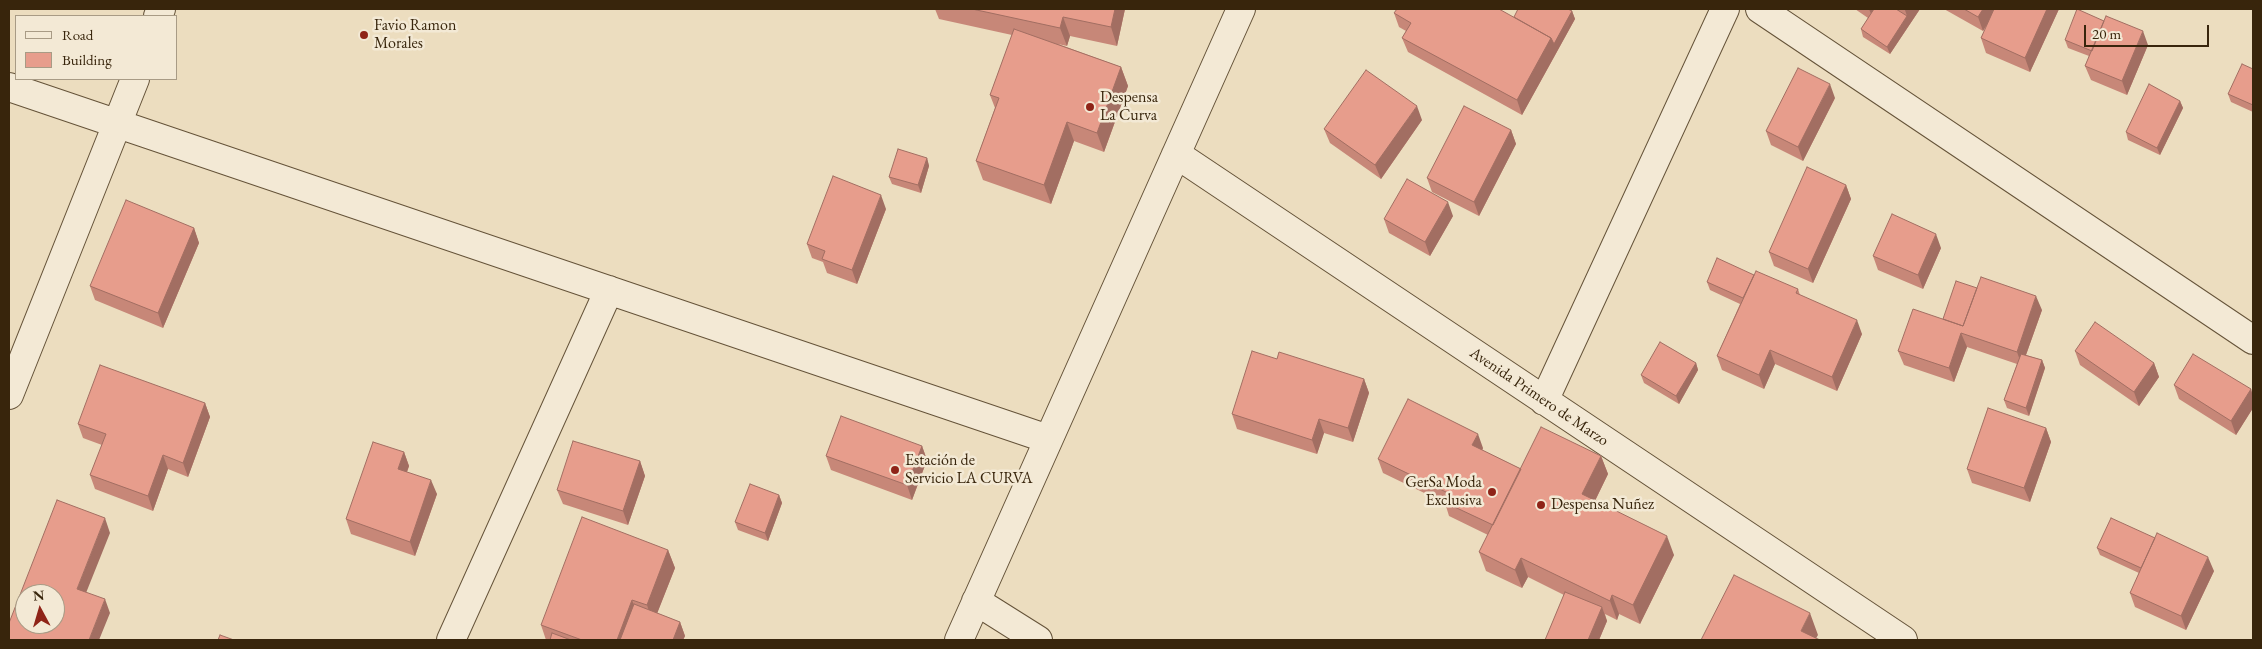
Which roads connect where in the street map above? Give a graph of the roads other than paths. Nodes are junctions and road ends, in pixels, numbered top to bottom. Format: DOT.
graph roads {
  1 [pos="1241,9"];
  2 [pos="1725,9"];
  3 [pos="1760,9"];
  4 [pos="135,80"];
  5 [pos="9,87"];
  6 [pos="118,124"];
  7 [pos="1176,154"];
  8 [pos="610,290"];
  9 [pos="2253,340"];
  10 [pos="9,395"];
  11 [pos="1544,401"];
  12 [pos="1048,440"];
  13 [pos="976,601"];
  14 [pos="451,640"];
  15 [pos="959,640"];
  16 [pos="1038,640"];
  17 [pos="1903,640"];
  1 -- 7 [label="street"];
  2 -- 11 [label="street"];
  3 -- 9 [label="street"];
  4 -- 6 [label="street"];
  5 -- 6 [label="street"];
  6 -- 8 [label="street"];
  6 -- 10 [label="street"];
  7 -- 11 [label="street, Avenida Primero de Marzo"];
  7 -- 12 [label="street"];
  8 -- 12 [label="street"];
  8 -- 14 [label="street"];
  11 -- 17 [label="street, Avenida Primero de Marzo"];
  12 -- 13 [label="street"];
  13 -- 15 [label="street"];
  13 -- 16 [label="street"];
}
